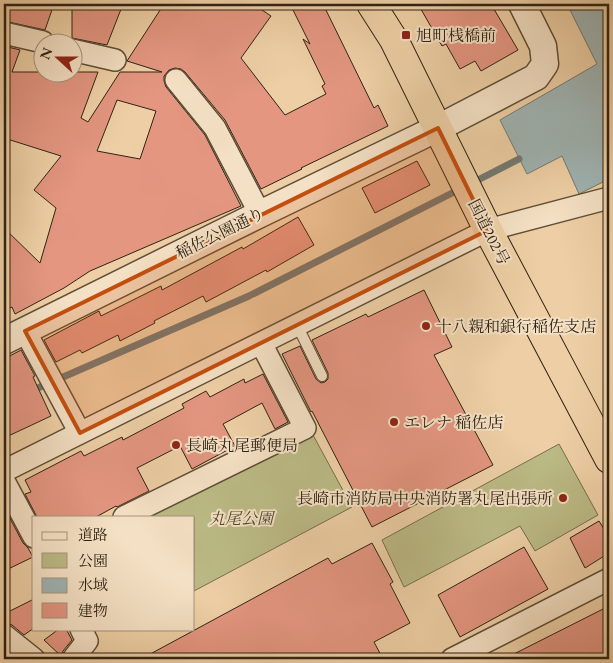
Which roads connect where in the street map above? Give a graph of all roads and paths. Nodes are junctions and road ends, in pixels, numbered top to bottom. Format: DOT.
graph roads {
  1 [pos="371,4"];
  2 [pos="522,4"];
  3 [pos="4,33"];
  4 [pos="32,39"];
  5 [pos="82,52"];
  6 [pos="115,60"];
  7 [pos="176,80"];
  8 [pos="443,138"];
  9 [pos="609,198"];
  10 [pos="260,214"];
  11 [pos="483,220"];
  12 [pos="297,325"];
  13 [pos="14,336"];
  14 [pos="261,343"];
  15 [pos="322,376"];
  16 [pos="80,433"];
  17 [pos="609,459"];
  18 [pos="4,471"];
  19 [pos="4,481"];
  20 [pos="126,516"];
  21 [pos="32,533"];
  22 [pos="609,579"];
  23 [pos="82,630"];
  24 [pos="4,635"];
  25 [pos="34,659"];
  26 [pos="74,659"];
  27 [pos="452,659"];
  1 -- 8 [label="highway, 国道202号"];
  2 -- 8 [label="street, 稲佐公園通り"];
  3 -- 4 [label="street"];
  5 -- 6 [label="street"];
  7 -- 10 [label="street"];
  8 -- 10 [label="street, 稲佐公園通り"];
  8 -- 11 [label="highway, 国道202号"];
  9 -- 11 [label="street"];
  10 -- 13 [label="street, 稲佐公園通り"];
  11 -- 12 [label="street"];
  11 -- 17 [label="highway, 国道202号"];
  12 -- 14 [label="street"];
  12 -- 15 [label="lane"];
  13 -- 16 [label="street"];
  14 -- 16 [label="street"];
  14 -- 20 [label="street"];
  16 -- 18 [label="street"];
  19 -- 21 [label="street"];
  22 -- 27 [label="street"];
  23 -- 26 [label="street"];
  24 -- 25 [label="street"];
}
